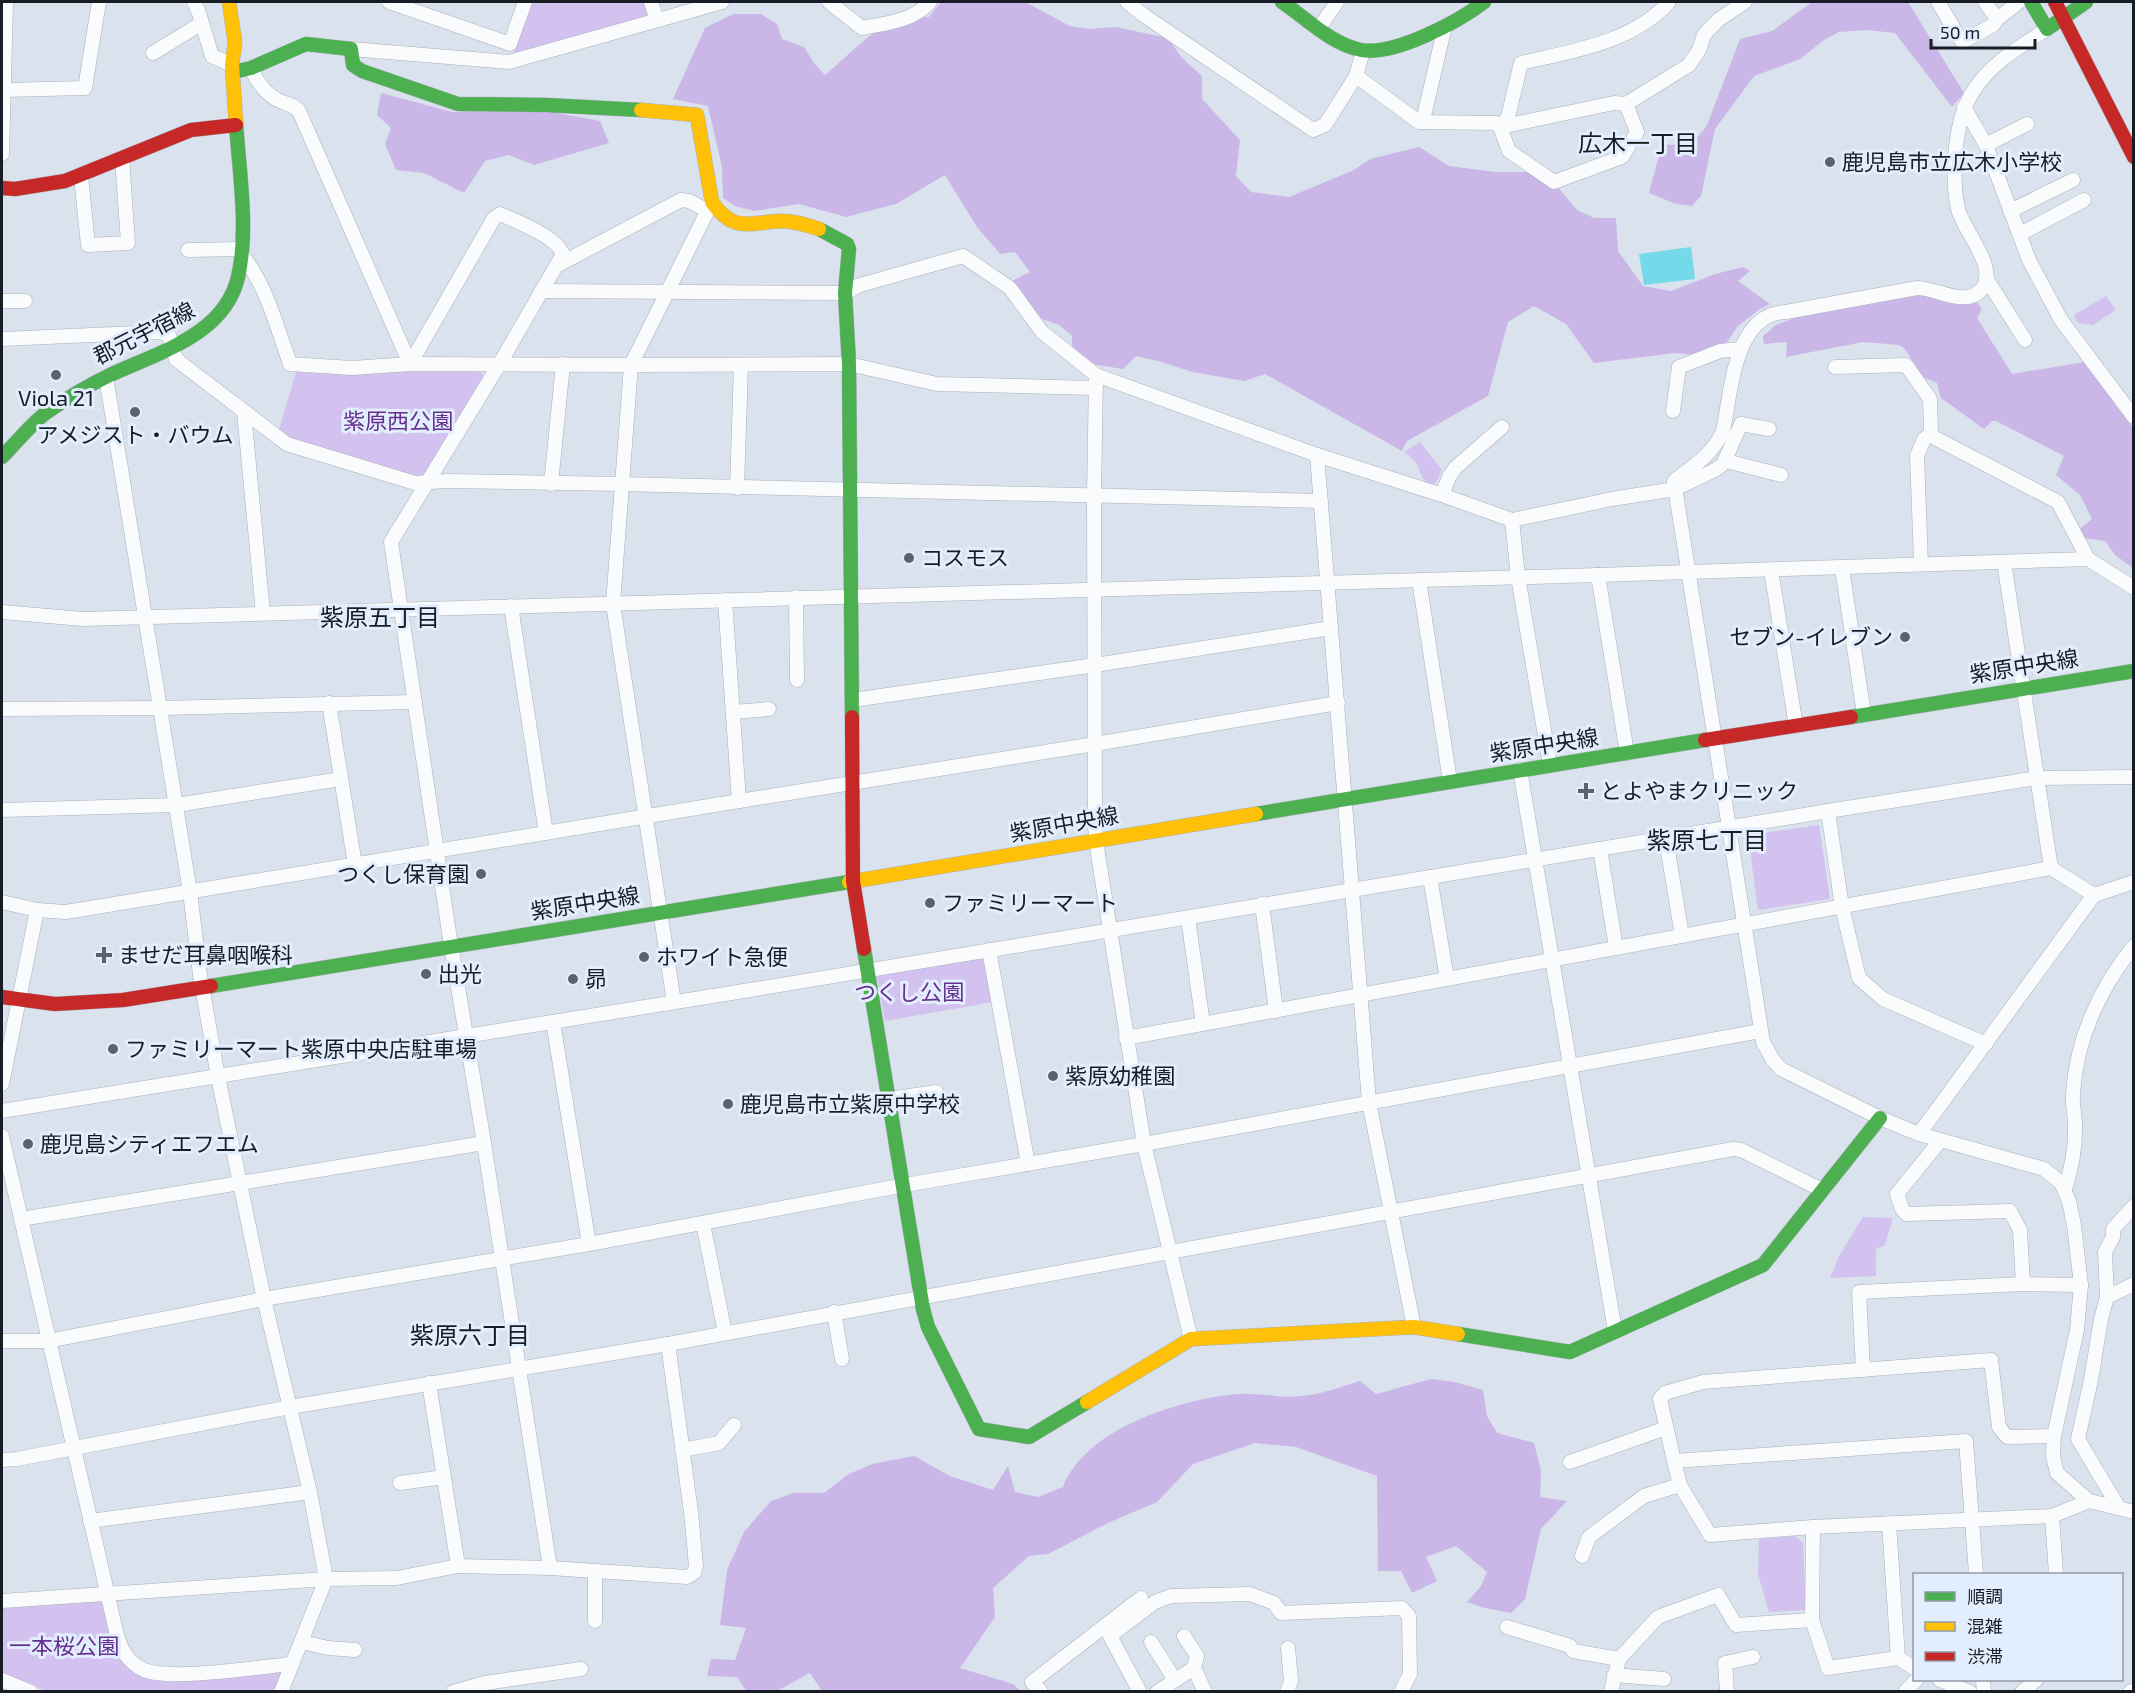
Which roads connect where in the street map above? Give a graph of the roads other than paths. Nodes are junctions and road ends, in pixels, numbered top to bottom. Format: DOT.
graph roads {
  1 [pos="6,2"];
  2 [pos="99,2"];
  3 [pos="194,2"];
  4 [pos="217,2"];
  5 [pos="229,2"];
  6 [pos="389,2"];
  7 [pos="525,2"];
  8 [pos="651,2"];
  9 [pos="722,2"];
  10 [pos="828,2"];
  11 [pos="930,2"];
  12 [pos="1126,2"];
  13 [pos="1282,2"];
  14 [pos="1337,2"];
  15 [pos="1484,2"];
  16 [pos="1669,2"];
  17 [pos="1745,2"];
  18 [pos="1938,2"];
  19 [pos="1985,2"];
  20 [pos="2019,2"];
  21 [pos="2031,2"];
  22 [pos="2055,2"];
  23 [pos="2086,2"];
  24 [pos="1996,19"];
  25 [pos="657,20"];
  26 [pos="2063,20"];
  27 [pos="202,23"];
  28 [pos="1444,26"];
  29 [pos="1319,28"];
  30 [pos="2047,29"];
  31 [pos="351,49"];
  32 [pos="1363,51"];
  33 [pos="153,53"];
  34 [pos="232,68"];
  35 [pos="251,68"];
  36 [pos="1356,76"];
  37 [pos="5,90"];
  38 [pos="1626,104"];
  39 [pos="1964,107"];
  40 [pos="1425,112"];
  41 [pos="2027,124"];
  42 [pos="236,125"];
  43 [pos="1500,127"];
  44 [pos="1986,145"];
  45 [pos="2,154"];
  46 [pos="122,158"];
  47 [pos="2133,158"];
  48 [pos="81,176"];
  49 [pos="2073,180"];
  50 [pos="2,188"];
  51 [pos="2084,200"];
  52 [pos="710,206"];
  53 [pos="2010,211"];
  54 [pos="2020,234"];
  55 [pos="188,250"];
  56 [pos="242,252"];
  57 [pos="558,265"];
  58 [pos="1986,278"];
  59 [pos="542,291"];
  60 [pos="667,292"];
  61 [pos="845,293"];
  62 [pos="2,301"];
  63 [pos="25,301"];
  64 [pos="2,339"];
  65 [pos="2025,340"];
  66 [pos="172,347"];
  67 [pos="1740,349"];
  68 [pos="500,363"];
  69 [pos="410,364"];
  70 [pos="563,364"];
  71 [pos="741,364"];
  72 [pos="849,364"];
  73 [pos="631,366"];
  74 [pos="1835,367"];
  75 [pos="106,376"];
  76 [pos="1096,382"];
  77 [pos="1673,411"];
  78 [pos="244,412"];
  79 [pos="2133,417"];
  80 [pos="1502,428"];
  81 [pos="1769,429"];
  82 [pos="1931,433"];
  83 [pos="1317,455"];
  84 [pos="2,458"];
  85 [pos="1726,461"];
  86 [pos="1781,475"];
  87 [pos="427,483"];
  88 [pos="551,484"];
  89 [pos="621,484"];
  90 [pos="737,488"];
  91 [pos="1675,489"];
  92 [pos="851,490"];
  93 [pos="1442,495"];
  94 [pos="1094,496"];
  95 [pos="1321,501"];
  96 [pos="1512,520"];
  97 [pos="2088,559"];
  98 [pos="2004,562"];
  99 [pos="1921,563"];
  100 [pos="1842,568"];
  101 [pos="1771,570"];
  102 [pos="1687,571"];
  103 [pos="1598,575"];
  104 [pos="1518,577"];
  105 [pos="1419,580"];
  106 [pos="1328,583"];
  107 [pos="2133,588"];
  108 [pos="1095,589"];
  109 [pos="851,596"];
  110 [pos="796,597"];
  111 [pos="725,600"];
  112 [pos="613,603"];
  113 [pos="511,606"];
  114 [pos="400,609"];
  115 [pos="2,612"];
  116 [pos="263,613"];
  117 [pos="145,617"];
  118 [pos="1331,628"];
  119 [pos="1095,665"];
  120 [pos="2133,671"];
  121 [pos="797,680"];
  122 [pos="2022,687"];
  123 [pos="853,700"];
  124 [pos="415,702"];
  125 [pos="329,703"];
  126 [pos="1338,703"];
  127 [pos="160,708"];
  128 [pos="2,709"];
  129 [pos="770,709"];
  130 [pos="733,712"];
  131 [pos="1864,714"];
  132 [pos="1796,726"];
  133 [pos="1716,739"];
  134 [pos="1095,744"];
  135 [pos="1627,753"];
  136 [pos="1550,765"];
  137 [pos="1520,770"];
  138 [pos="2133,777"];
  139 [pos="2037,778"];
  140 [pos="341,779"];
  141 [pos="1450,781"];
  142 [pos="853,782"];
  143 [pos="1346,798"];
  144 [pos="740,801"];
  145 [pos="176,805"];
  146 [pos="2,810"];
  147 [pos="1828,811"];
  148 [pos="645,817"];
  149 [pos="1730,827"];
  150 [pos="546,833"];
  151 [pos="1666,839"];
  152 [pos="1097,840"];
  153 [pos="1600,849"];
  154 [pos="438,851"];
  155 [pos="1535,860"];
  156 [pos="355,865"];
  157 [pos="2050,868"];
  158 [pos="1431,877"];
  159 [pos="853,881"];
  160 [pos="2133,882"];
  161 [pos="1352,890"];
  162 [pos="190,892"];
  163 [pos="2094,894"];
  164 [pos="2,902"];
  165 [pos="1262,904"];
  166 [pos="1842,907"];
  167 [pos="37,910"];
  168 [pos="660,912"];
  169 [pos="1188,918"];
  170 [pos="1745,924"];
  171 [pos="1110,930"];
  172 [pos="1682,936"];
  173 [pos="452,946"];
  174 [pos="2133,946"];
  175 [pos="1616,948"];
  176 [pos="989,950"];
  177 [pos="1552,960"];
  178 [pos="868,970"];
  179 [pos="1447,979"];
  180 [pos="202,986"];
  181 [pos="1359,995"];
  182 [pos="2,997"];
  183 [pos="19,1001"];
  184 [pos="674,1002"];
  185 [pos="1276,1011"];
  186 [pos="553,1022"];
  187 [pos="1203,1024"];
  188 [pos="1760,1031"];
  189 [pos="466,1035"];
  190 [pos="1126,1038"];
  191 [pos="1986,1044"];
  192 [pos="1570,1066"];
  193 [pos="218,1077"];
  194 [pos="2,1084"];
  195 [pos="936,1092"];
  196 [pos="890,1099"];
  197 [pos="1369,1102"];
  198 [pos="2,1111"];
  199 [pos="1880,1118"];
  200 [pos="1919,1134"];
  201 [pos="2,1136"];
  202 [pos="1940,1142"];
  203 [pos="484,1143"];
  204 [pos="1144,1144"];
  205 [pos="1028,1164"];
  206 [pos="1588,1175"];
  207 [pos="240,1182"];
  208 [pos="904,1185"];
  209 [pos="1822,1190"];
  210 [pos="2065,1190"];
  211 [pos="2133,1206"];
  212 [pos="1391,1212"];
  213 [pos="21,1219"];
  214 [pos="704,1222"];
  215 [pos="589,1244"];
  216 [pos="1169,1251"];
  217 [pos="502,1259"];
  218 [pos="2023,1284"];
  219 [pos="2133,1284"];
  220 [pos="2081,1285"];
  221 [pos="921,1297"];
  222 [pos="2107,1297"];
  223 [pos="264,1299"];
  224 [pos="834,1312"];
  225 [pos="1414,1328"];
  226 [pos="1615,1331"];
  227 [pos="725,1332"];
  228 [pos="1191,1339"];
  229 [pos="2,1341"];
  230 [pos="48,1341"];
  231 [pos="668,1344"];
  232 [pos="842,1359"];
  233 [pos="519,1368"];
  234 [pos="1863,1370"];
  235 [pos="429,1383"];
  236 [pos="290,1407"];
  237 [pos="734,1425"];
  238 [pos="1666,1428"];
  239 [pos="2054,1436"];
  240 [pos="72,1448"];
  241 [pos="682,1450"];
  242 [pos="2,1460"];
  243 [pos="1674,1461"];
  244 [pos="1570,1462"];
  245 [pos="444,1477"];
  246 [pos="400,1483"];
  247 [pos="1680,1485"];
  248 [pos="310,1492"];
  249 [pos="2089,1501"];
  250 [pos="2119,1508"];
  251 [pos="2133,1512"];
  252 [pos="2052,1516"];
  253 [pos="1972,1519"];
  254 [pos="90,1521"];
  255 [pos="1889,1523"];
  256 [pos="1813,1527"];
  257 [pos="1582,1556"];
  258 [pos="459,1566"];
  259 [pos="550,1568"];
  260 [pos="595,1572"];
  261 [pos="1976,1573"];
  262 [pos="2056,1573"];
  263 [pos="326,1579"];
  264 [pos="107,1595"];
  265 [pos="2,1597"];
  266 [pos="1141,1598"];
  267 [pos="1812,1620"];
  268 [pos="595,1621"];
  269 [pos="1507,1627"];
  270 [pos="1184,1636"];
  271 [pos="302,1642"];
  272 [pos="1151,1642"];
  273 [pos="1288,1648"];
  274 [pos="356,1650"];
  275 [pos="1753,1657"];
  276 [pos="1898,1658"];
  277 [pos="1619,1659"];
  278 [pos="291,1664"];
  279 [pos="1913,1667"];
  280 [pos="1194,1668"];
  281 [pos="581,1669"];
  282 [pos="1614,1675"];
  283 [pos="1664,1679"];
  284 [pos="2,1680"];
  285 [pos="1942,1681"];
  286 [pos="2035,1681"];
  287 [pos="1168,1687"];
  288 [pos="31,1692"];
  289 [pos="281,1692"];
  290 [pos="453,1692"];
  291 [pos="1041,1692"];
  292 [pos="1140,1692"];
  293 [pos="1205,1692"];
  294 [pos="1287,1692"];
  295 [pos="1401,1692"];
  296 [pos="1611,1692"];
  297 [pos="1726,1692"];
  298 [pos="1970,1692"];
  299 [pos="2022,1692"];
  1 -- 37 [label="street"];
  2 -- 37 [label="street"];
  3 -- 27 [label="street"];
  4 -- 34 [label="street, 郡元宇宿線"];
  5 -- 34 [label="street, 郡元宇宿線"];
  6 -- 7 [label="street"];
  8 -- 25 [label="street"];
  9 -- 25 [label="street"];
  10 -- 11 [label="street"];
  12 -- 36 [label="street"];
  13 -- 29 [label="street"];
  14 -- 29 [label="street"];
  15 -- 28 [label="street"];
  16 -- 43 [label="street"];
  17 -- 38 [label="street"];
  18 -- 24 [label="street"];
  19 -- 24 [label="street"];
  20 -- 24 [label="street"];
  21 -- 30 [label="street"];
  22 -- 26 [label="street"];
  23 -- 26 [label="street"];
  25 -- 31 [label="street"];
  26 -- 30 [label="street"];
  26 -- 47 [label="street"];
  27 -- 33 [label="street"];
  27 -- 34 [label="street"];
  28 -- 32 [label="street"];
  28 -- 40 [label="street"];
  29 -- 32 [label="street"];
  30 -- 39 [label="street"];
  31 -- 35 [label="street"];
  31 -- 52 [label="street"];
  32 -- 36 [label="street"];
  34 -- 35 [label="street"];
  34 -- 42 [label="street, 郡元宇宿線"];
  35 -- 69 [label="street"];
  36 -- 43 [label="street"];
  37 -- 45 [label="street"];
  38 -- 43 [label="street"];
  38 -- 43 [label="street"];
  39 -- 44 [label="street"];
  39 -- 58 [label="street"];
  41 -- 44 [label="street"];
  42 -- 46 [label="street"];
  42 -- 56 [label="street, 郡元宇宿線"];
  44 -- 53 [label="street"];
  46 -- 48 [label="street"];
  46 -- 48 [label="street"];
  48 -- 50 [label="street"];
  49 -- 53 [label="street"];
  51 -- 54 [label="street"];
  52 -- 57 [label="street"];
  52 -- 60 [label="street"];
  52 -- 61 [label="street"];
  53 -- 54 [label="street"];
  54 -- 79 [label="street"];
  55 -- 56 [label="street"];
  56 -- 66 [label="street, 郡元宇宿線"];
  56 -- 69 [label="street"];
  57 -- 59 [label="street"];
  57 -- 69 [label="street"];
  58 -- 65 [label="street"];
  58 -- 67 [label="street"];
  59 -- 60 [label="street"];
  59 -- 68 [label="street"];
  60 -- 61 [label="street"];
  60 -- 73 [label="street"];
  61 -- 72 [label="street"];
  61 -- 76 [label="street"];
  62 -- 63 [label="street"];
  64 -- 66 [label="street"];
  66 -- 75 [label="street, 郡元宇宿線"];
  66 -- 78 [label="street"];
  67 -- 77 [label="street"];
  67 -- 91 [label="street"];
  68 -- 69 [label="street"];
  68 -- 70 [label="street"];
  68 -- 87 [label="street"];
  70 -- 73 [label="street"];
  70 -- 88 [label="street"];
  71 -- 72 [label="street"];
  71 -- 73 [label="street"];
  71 -- 90 [label="street"];
  72 -- 76 [label="street"];
  72 -- 92 [label="street"];
  73 -- 89 [label="street"];
  74 -- 82 [label="street"];
  75 -- 84 [label="street, 郡元宇宿線"];
  75 -- 117 [label="street"];
  76 -- 83 [label="street"];
  76 -- 94 [label="street"];
  78 -- 87 [label="street"];
  78 -- 116 [label="street"];
  80 -- 93 [label="street"];
  81 -- 85 [label="street"];
  82 -- 97 [label="street"];
  82 -- 99 [label="street"];
  83 -- 93 [label="street"];
  83 -- 95 [label="street"];
  85 -- 86 [label="street"];
  85 -- 91 [label="street"];
  87 -- 88 [label="street"];
  87 -- 114 [label="street"];
  88 -- 89 [label="street"];
  89 -- 90 [label="street"];
  89 -- 112 [label="street"];
  90 -- 92 [label="street"];
  91 -- 96 [label="street"];
  91 -- 102 [label="street"];
  92 -- 94 [label="street"];
  92 -- 109 [label="street"];
  93 -- 96 [label="street"];
  94 -- 95 [label="street"];
  94 -- 108 [label="street"];
  95 -- 106 [label="street"];
  96 -- 104 [label="street"];
  97 -- 98 [label="street"];
  97 -- 107 [label="street"];
  98 -- 99 [label="street"];
  98 -- 122 [label="street"];
  99 -- 100 [label="street"];
  100 -- 101 [label="street"];
  100 -- 131 [label="street"];
  101 -- 102 [label="street"];
  101 -- 132 [label="street"];
  102 -- 103 [label="street"];
  102 -- 133 [label="street"];
  103 -- 104 [label="street"];
  103 -- 135 [label="street"];
  104 -- 105 [label="street"];
  104 -- 136 [label="street"];
  105 -- 106 [label="street"];
  105 -- 141 [label="street"];
  106 -- 108 [label="street"];
  106 -- 118 [label="street"];
  108 -- 109 [label="street"];
  108 -- 119 [label="street"];
  109 -- 110 [label="street"];
  109 -- 123 [label="street"];
  110 -- 111 [label="street"];
  110 -- 121 [label="street"];
  111 -- 112 [label="street"];
  111 -- 130 [label="street"];
  112 -- 113 [label="street"];
  112 -- 148 [label="street"];
  113 -- 114 [label="street"];
  113 -- 150 [label="street"];
  114 -- 116 [label="street"];
  114 -- 124 [label="street"];
  115 -- 117 [label="street"];
  116 -- 117 [label="street"];
  117 -- 127 [label="street"];
  118 -- 119 [label="street"];
  118 -- 126 [label="street"];
  119 -- 123 [label="street"];
  119 -- 134 [label="street"];
  120 -- 122 [label="street, 紫原中央線"];
  122 -- 131 [label="street, 紫原中央線"];
  122 -- 139 [label="street"];
  123 -- 142 [label="street"];
  124 -- 125 [label="street"];
  124 -- 154 [label="street"];
  125 -- 127 [label="street"];
  125 -- 140 [label="street"];
  126 -- 134 [label="street"];
  126 -- 143 [label="street"];
  127 -- 128 [label="street"];
  127 -- 145 [label="street"];
  129 -- 130 [label="street"];
  130 -- 144 [label="street"];
  131 -- 132 [label="street, 紫原中央線"];
  132 -- 133 [label="street, 紫原中央線"];
  133 -- 135 [label="street, 紫原中央線"];
  133 -- 149 [label="street"];
  134 -- 142 [label="street"];
  134 -- 152 [label="street"];
  135 -- 136 [label="street, 紫原中央線"];
  136 -- 137 [label="street, 紫原中央線"];
  137 -- 141 [label="street, 紫原中央線"];
  137 -- 155 [label="street"];
  138 -- 139 [label="street"];
  139 -- 147 [label="street"];
  139 -- 157 [label="street"];
  140 -- 145 [label="street"];
  140 -- 156 [label="street"];
  141 -- 143 [label="street, 紫原中央線"];
  142 -- 144 [label="street"];
  142 -- 159 [label="street"];
  143 -- 152 [label="street, 紫原中央線"];
  143 -- 161 [label="street"];
  144 -- 148 [label="street"];
  145 -- 146 [label="street"];
  145 -- 162 [label="street"];
  147 -- 149 [label="street"];
  147 -- 166 [label="street"];
  148 -- 150 [label="street"];
  148 -- 168 [label="street"];
  149 -- 151 [label="street"];
  149 -- 170 [label="street"];
  150 -- 154 [label="street"];
  151 -- 153 [label="street"];
  151 -- 172 [label="street"];
  152 -- 159 [label="street, 紫原中央線"];
  152 -- 171 [label="street"];
  153 -- 155 [label="street"];
  153 -- 175 [label="street"];
  154 -- 156 [label="street"];
  154 -- 173 [label="street"];
  155 -- 158 [label="street"];
  155 -- 177 [label="street"];
  156 -- 162 [label="street"];
  157 -- 163 [label="street"];
  157 -- 166 [label="street"];
  158 -- 161 [label="street"];
  158 -- 179 [label="street"];
  159 -- 168 [label="street, 紫原中央線"];
  159 -- 178 [label="street"];
  160 -- 163 [label="street"];
  161 -- 165 [label="street"];
  161 -- 181 [label="street"];
  162 -- 167 [label="street"];
  162 -- 180 [label="street"];
  163 -- 191 [label="street"];
  164 -- 167 [label="street"];
  165 -- 169 [label="street"];
  165 -- 185 [label="street"];
  166 -- 170 [label="street"];
  166 -- 191 [label="street"];
  167 -- 183 [label="street"];
  168 -- 173 [label="street, 紫原中央線"];
  168 -- 184 [label="street"];
  169 -- 171 [label="street"];
  169 -- 187 [label="street"];
  170 -- 172 [label="street"];
  170 -- 188 [label="street"];
  171 -- 176 [label="street"];
  171 -- 190 [label="street"];
  172 -- 175 [label="street"];
  173 -- 180 [label="street, 紫原中央線"];
  173 -- 189 [label="street"];
  174 -- 210 [label="street"];
  175 -- 177 [label="street"];
  176 -- 178 [label="street"];
  176 -- 205 [label="street"];
  177 -- 179 [label="street"];
  177 -- 192 [label="street"];
  178 -- 184 [label="street"];
  178 -- 196 [label="street"];
  179 -- 181 [label="street"];
  180 -- 183 [label="street, 紫原中央線"];
  180 -- 193 [label="street"];
  181 -- 185 [label="street"];
  181 -- 197 [label="street"];
  182 -- 183 [label="street, 紫原中央線"];
  183 -- 194 [label="street"];
  184 -- 186 [label="street"];
  185 -- 187 [label="street"];
  186 -- 189 [label="street"];
  186 -- 215 [label="street"];
  187 -- 190 [label="street"];
  188 -- 192 [label="street"];
  188 -- 199 [label="street"];
  189 -- 193 [label="street"];
  189 -- 203 [label="street"];
  190 -- 204 [label="street"];
  191 -- 200 [label="street"];
  192 -- 197 [label="street"];
  192 -- 206 [label="street"];
  193 -- 198 [label="street"];
  193 -- 207 [label="street"];
  195 -- 196 [label="street"];
  196 -- 208 [label="street"];
  197 -- 204 [label="street"];
  197 -- 212 [label="street"];
  199 -- 200 [label="street"];
  199 -- 209 [label="street"];
  200 -- 202 [label="street"];
  201 -- 213 [label="street"];
  202 -- 210 [label="street"];
  202 -- 218 [label="street"];
  203 -- 207 [label="street"];
  203 -- 217 [label="street"];
  204 -- 205 [label="street"];
  204 -- 216 [label="street"];
  205 -- 208 [label="street"];
  206 -- 209 [label="street"];
  206 -- 212 [label="street"];
  206 -- 226 [label="street"];
  207 -- 213 [label="street"];
  207 -- 223 [label="street"];
  208 -- 214 [label="street"];
  208 -- 221 [label="street"];
  209 -- 226 [label="street"];
  210 -- 220 [label="street"];
  211 -- 222 [label="street"];
  212 -- 216 [label="street"];
  212 -- 225 [label="street"];
  213 -- 230 [label="street"];
  214 -- 215 [label="street"];
  214 -- 227 [label="street"];
  215 -- 217 [label="street"];
  216 -- 221 [label="street"];
  216 -- 228 [label="street"];
  217 -- 223 [label="street"];
  217 -- 233 [label="street"];
  218 -- 220 [label="street"];
  218 -- 234 [label="street"];
  219 -- 222 [label="street"];
  220 -- 239 [label="street"];
  221 -- 224 [label="street"];
  221 -- 228 [label="street"];
  222 -- 250 [label="street"];
  223 -- 230 [label="street"];
  223 -- 236 [label="street"];
  224 -- 227 [label="street"];
  224 -- 232 [label="street"];
  225 -- 226 [label="street"];
  225 -- 228 [label="street"];
  227 -- 231 [label="street"];
  229 -- 230 [label="street"];
  230 -- 240 [label="street"];
  231 -- 233 [label="street"];
  231 -- 241 [label="street"];
  233 -- 235 [label="street"];
  233 -- 259 [label="street"];
  234 -- 238 [label="street"];
  234 -- 239 [label="street"];
  235 -- 236 [label="street"];
  235 -- 245 [label="street"];
  236 -- 240 [label="street"];
  236 -- 248 [label="street"];
  237 -- 241 [label="street"];
  238 -- 243 [label="street"];
  238 -- 244 [label="street"];
  239 -- 249 [label="street"];
  240 -- 242 [label="street"];
  240 -- 254 [label="street"];
  241 -- 260 [label="street"];
  243 -- 247 [label="street"];
  243 -- 253 [label="street"];
  245 -- 246 [label="street"];
  245 -- 258 [label="street"];
  247 -- 256 [label="street"];
  247 -- 257 [label="street"];
  248 -- 254 [label="street"];
  248 -- 263 [label="street"];
  249 -- 250 [label="street"];
  249 -- 252 [label="street"];
  250 -- 251 [label="street"];
  252 -- 253 [label="street"];
  252 -- 262 [label="street"];
  253 -- 255 [label="street"];
  253 -- 261 [label="street"];
  254 -- 264 [label="street"];
  255 -- 256 [label="street"];
  255 -- 276 [label="street"];
  256 -- 267 [label="street"];
  258 -- 259 [label="street"];
  258 -- 263 [label="street"];
  259 -- 260 [label="street"];
  260 -- 268 [label="street"];
  263 -- 264 [label="street"];
  263 -- 271 [label="street"];
  264 -- 265 [label="street"];
  264 -- 278 [label="street"];
  266 -- 291 [label="street"];
  267 -- 276 [label="street"];
  267 -- 277 [label="street"];
  269 -- 277 [label="street"];
  270 -- 280 [label="street"];
  271 -- 274 [label="street"];
  271 -- 278 [label="street"];
  272 -- 287 [label="street"];
  273 -- 294 [label="street"];
  275 -- 297 [label="street"];
  276 -- 279 [label="street"];
  277 -- 282 [label="street"];
  278 -- 289 [label="street"];
  280 -- 287 [label="street"];
  280 -- 293 [label="street"];
  281 -- 290 [label="street"];
  282 -- 283 [label="street"];
  282 -- 296 [label="street"];
  284 -- 288 [label="street"];
  285 -- 298 [label="street"];
  286 -- 299 [label="street"];
  292 -- 295 [label="street"];
}
